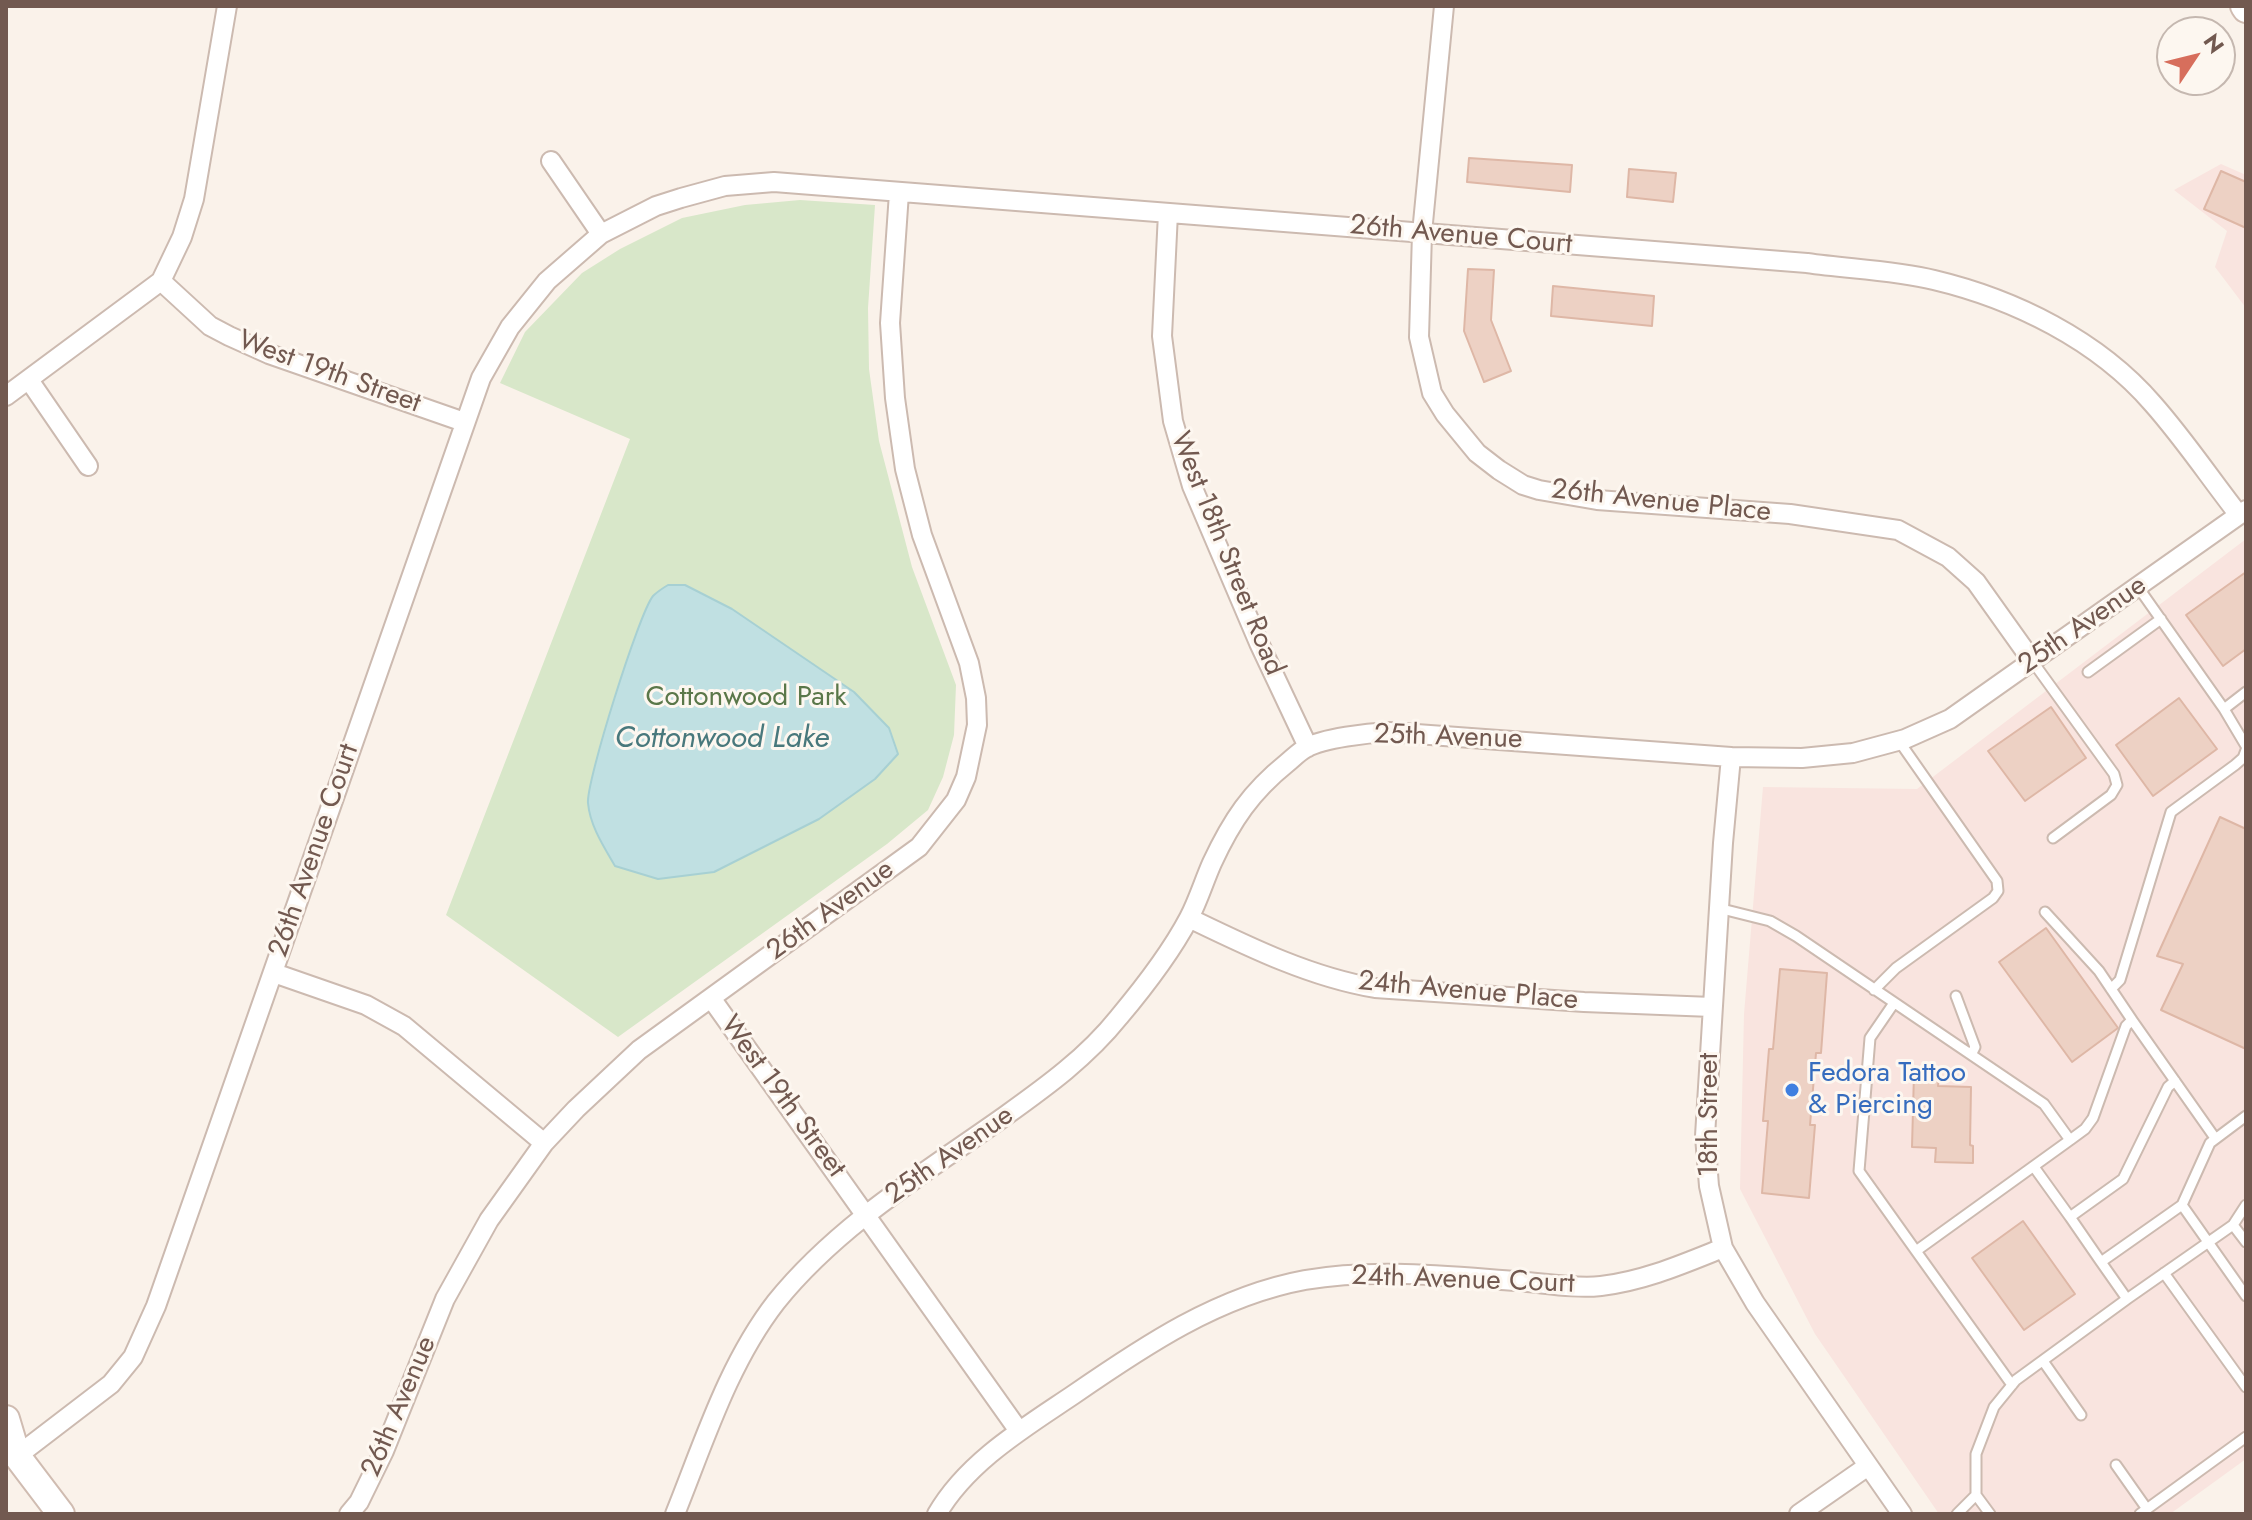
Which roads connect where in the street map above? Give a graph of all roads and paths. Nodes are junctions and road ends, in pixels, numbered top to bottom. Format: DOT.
graph roads {
  1 [pos="227,6"];
  2 [pos="1444,6"];
  3 [pos="551,161"];
  4 [pos="899,193"];
  5 [pos="1168,213"];
  6 [pos="1422,233"];
  7 [pos="601,234"];
  8 [pos="161,281"];
  9 [pos="29,380"];
  10 [pos="6,396"];
  11 [pos="464,422"];
  12 [pos="88,466"];
  13 [pos="2242,512"];
  14 [pos="2138,587"];
  15 [pos="2161,619"];
  16 [pos="2033,662"];
  17 [pos="2088,672"];
  18 [pos="2246,692"];
  19 [pos="2224,709"];
  20 [pos="1899,740"];
  21 [pos="1308,747"];
  22 [pos="2246,748"];
  23 [pos="1731,757"];
  24 [pos="2053,838"];
  25 [pos="1718,908"];
  26 [pos="2045,912"];
  27 [pos="1189,918"];
  28 [pos="274,973"];
  29 [pos="2111,989"];
  30 [pos="1874,990"];
  31 [pos="1956,996"];
  32 [pos="711,998"];
  33 [pos="1894,1003"];
  34 [pos="1712,1007"];
  35 [pos="2132,1020"];
  36 [pos="1972,1053"];
  37 [pos="2175,1081"];
  38 [pos="2246,1116"];
  39 [pos="2215,1138"];
  40 [pos="2070,1140"];
  41 [pos="544,1143"];
  42 [pos="2034,1167"];
  43 [pos="2182,1205"];
  44 [pos="2246,1205"];
  45 [pos="866,1215"];
  46 [pos="2070,1217"];
  47 [pos="2233,1225"];
  48 [pos="2246,1242"];
  49 [pos="2209,1243"];
  50 [pos="1723,1248"];
  51 [pos="1916,1251"];
  52 [pos="2101,1262"];
  53 [pos="2164,1273"];
  54 [pos="2246,1296"];
  55 [pos="2127,1299"];
  56 [pos="2043,1361"];
  57 [pos="2012,1385"];
  58 [pos="2246,1387"];
  59 [pos="2081,1415"];
  60 [pos="6,1419"];
  61 [pos="1019,1431"];
  62 [pos="2246,1437"];
  63 [pos="11,1452"];
  64 [pos="2116,1465"];
  65 [pos="1868,1466"];
  66 [pos="1976,1495"];
  67 [pos="2144,1512"];
  68 [pos="61,1514"];
  69 [pos="349,1514"];
  70 [pos="675,1514"];
  71 [pos="937,1514"];
  72 [pos="1799,1514"];
  73 [pos="1902,1514"];
  74 [pos="1957,1514"];
  75 [pos="1990,1514"];
  1 -- 8 [label="street"];
  2 -- 6 [label="street, 26th Avenue Place"];
  3 -- 7 [label="street"];
  4 -- 5 [label="street, 26th Avenue Court"];
  4 -- 7 [label="street, 26th Avenue Court"];
  4 -- 32 [label="street, 26th Avenue"];
  5 -- 6 [label="street, 26th Avenue Court"];
  5 -- 21 [label="street, West 18th Street Road"];
  6 -- 13 [label="street, 26th Avenue Court"];
  6 -- 16 [label="street, 26th Avenue Place"];
  7 -- 11 [label="street, 26th Avenue Court"];
  8 -- 9 [label="street"];
  8 -- 11 [label="street, West 19th Street"];
  9 -- 10 [label="street"];
  9 -- 12 [label="street"];
  11 -- 28 [label="street, 26th Avenue Court"];
  13 -- 14 [label="street, 25th Avenue"];
  14 -- 15 [label="lane"];
  14 -- 16 [label="street, 25th Avenue"];
  15 -- 17 [label="lane"];
  15 -- 19 [label="lane"];
  16 -- 20 [label="street, 25th Avenue"];
  16 -- 24 [label="lane"];
  18 -- 19 [label="lane"];
  19 -- 22 [label="lane"];
  20 -- 23 [label="street, 25th Avenue"];
  20 -- 30 [label="lane"];
  21 -- 23 [label="street, 25th Avenue"];
  21 -- 27 [label="street, 25th Avenue"];
  22 -- 29 [label="lane"];
  23 -- 25 [label="street, 18th Street"];
  25 -- 30 [label="lane"];
  25 -- 34 [label="street, 18th Street"];
  26 -- 29 [label="lane"];
  27 -- 34 [label="street, 24th Avenue Place"];
  27 -- 45 [label="street, 25th Avenue"];
  28 -- 41 [label="street"];
  28 -- 63 [label="street, 26th Avenue Court"];
  29 -- 35 [label="lane"];
  30 -- 33 [label="lane"];
  31 -- 36 [label="lane"];
  32 -- 41 [label="street, 26th Avenue"];
  32 -- 45 [label="street, West 19th Street"];
  33 -- 36 [label="lane"];
  33 -- 51 [label="lane"];
  34 -- 50 [label="street, 18th Street"];
  35 -- 37 [label="lane"];
  35 -- 40 [label="lane"];
  36 -- 40 [label="lane"];
  37 -- 39 [label="lane"];
  37 -- 46 [label="lane"];
  38 -- 39 [label="lane"];
  39 -- 43 [label="lane"];
  40 -- 42 [label="lane"];
  41 -- 69 [label="street, 26th Avenue"];
  42 -- 46 [label="lane"];
  42 -- 51 [label="lane"];
  43 -- 49 [label="lane"];
  43 -- 52 [label="lane"];
  44 -- 47 [label="lane"];
  45 -- 61 [label="street, West 19th Street"];
  45 -- 70 [label="street, 25th Avenue"];
  46 -- 52 [label="lane"];
  47 -- 48 [label="lane"];
  47 -- 49 [label="lane"];
  49 -- 53 [label="lane"];
  49 -- 54 [label="lane"];
  50 -- 61 [label="street, 24th Avenue Court"];
  50 -- 65 [label="street, 18th Street"];
  51 -- 57 [label="lane"];
  52 -- 55 [label="lane"];
  53 -- 55 [label="lane"];
  53 -- 58 [label="lane"];
  55 -- 56 [label="lane"];
  56 -- 57 [label="lane"];
  56 -- 59 [label="lane"];
  57 -- 66 [label="lane"];
  60 -- 63 [label="main road"];
  61 -- 71 [label="street, 24th Avenue Court"];
  62 -- 67 [label="lane"];
  63 -- 68 [label="main road"];
  64 -- 67 [label="lane"];
  65 -- 72 [label="street"];
  65 -- 73 [label="street, 18th Street"];
  66 -- 74 [label="lane"];
  66 -- 75 [label="lane"];
}
